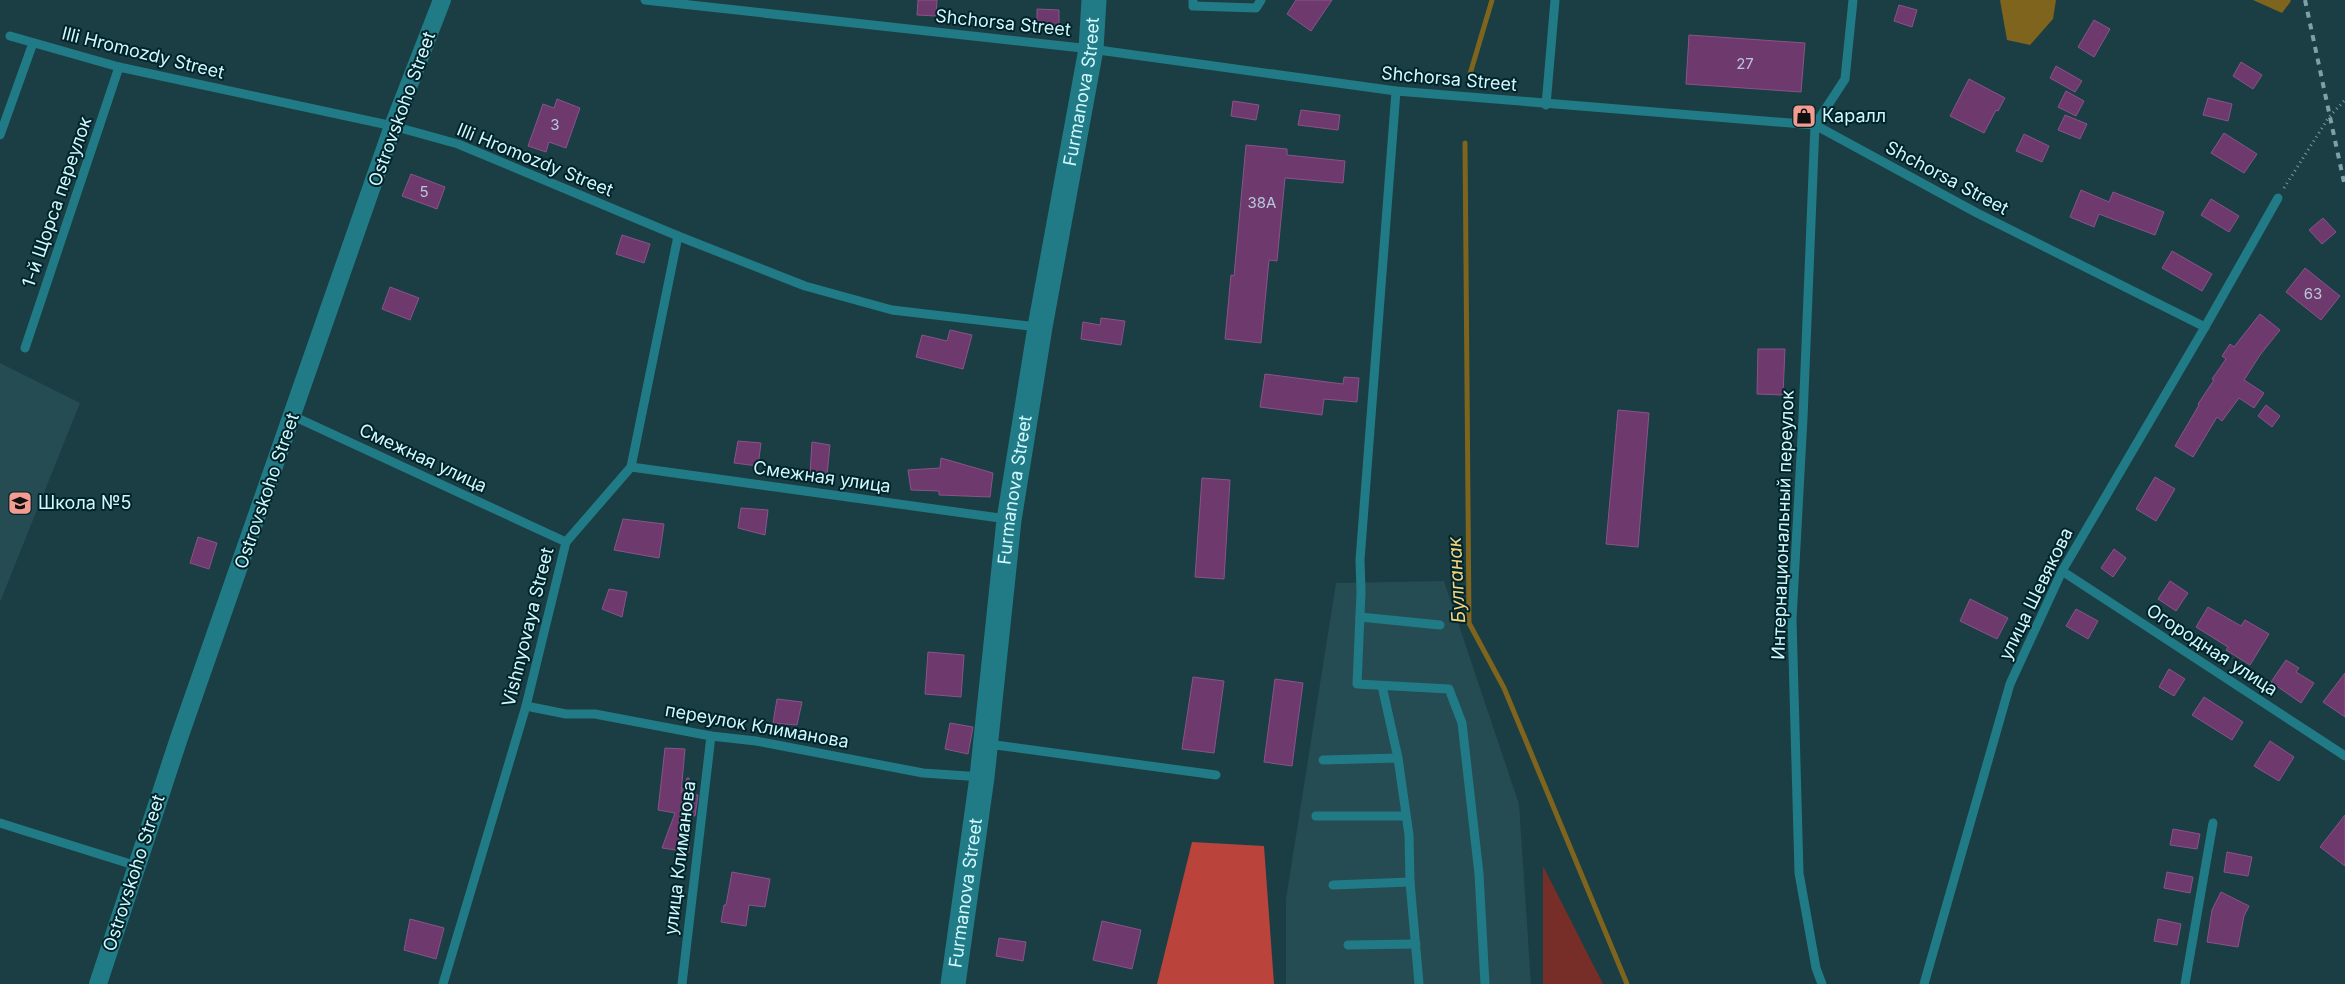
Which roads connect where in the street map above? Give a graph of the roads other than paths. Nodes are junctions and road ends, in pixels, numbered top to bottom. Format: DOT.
graph roads {
  1 [pos="442,0"];
  2 [pos="645,0"];
  3 [pos="1094,0"];
  4 [pos="1193,0"];
  5 [pos="1261,0"];
  6 [pos="1555,0"];
  7 [pos="1853,0"];
  8 [pos="682,2"];
  9 [pos="10,36"];
  10 [pos="34,43"];
  11 [pos="1091,49"];
  12 [pos="119,67"];
  13 [pos="1396,92"];
  14 [pos="1546,104"];
  15 [pos="394,126"];
  16 [pos="1815,126"];
  17 [pos="0,135"];
  18 [pos="2278,198"];
  19 [pos="678,236"];
  20 [pos="1040,327"];
  21 [pos="2205,327"];
  22 [pos="25,348"];
  23 [pos="293,416"];
  24 [pos="631,467"];
  25 [pos="1009,520"];
  26 [pos="566,542"];
  27 [pos="2062,571"];
  28 [pos="1360,617"];
  29 [pos="1440,625"];
  30 [pos="1382,686"];
  31 [pos="526,706"];
  32 [pos="711,736"];
  33 [pos="986,744"];
  34 [pos="2345,756"];
  35 [pos="1398,758"];
  36 [pos="1323,760"];
  37 [pos="1216,775"];
  38 [pos="982,777"];
  39 [pos="1316,816"];
  40 [pos="1406,816"];
  41 [pos="0,823"];
  42 [pos="2214,823"];
  43 [pos="136,866"];
  44 [pos="1410,882"];
  45 [pos="1333,885"];
  46 [pos="1416,944"];
  47 [pos="1348,945"];
  48 [pos="98,984"];
  49 [pos="443,984"];
  50 [pos="682,984"];
  51 [pos="953,984"];
  52 [pos="1419,984"];
  53 [pos="1485,984"];
  54 [pos="1822,984"];
  55 [pos="1924,984"];
  56 [pos="2185,984"];
  1 -- 15 [label="street, Ostrovskoho Street"];
  2 -- 8 [label="lane, Shchorsa Street"];
  3 -- 11 [label="main road, Furmanova Street"];
  4 -- 5 [label="lane"];
  6 -- 14 [label="lane"];
  7 -- 16 [label="lane"];
  8 -- 11 [label="lane, Shchorsa Street"];
  9 -- 10 [label="lane, Illi Hromozdy Street"];
  10 -- 12 [label="lane, Illi Hromozdy Street"];
  10 -- 17 [label="lane"];
  11 -- 13 [label="lane, Shchorsa Street"];
  11 -- 20 [label="main road, Furmanova Street"];
  12 -- 15 [label="lane, Illi Hromozdy Street"];
  12 -- 22 [label="lane, 1-й Щорса переулок"];
  13 -- 14 [label="lane, Shchorsa Street"];
  13 -- 28 [label="lane"];
  14 -- 16 [label="lane, Shchorsa Street"];
  15 -- 19 [label="lane, Illi Hromozdy Street"];
  15 -- 23 [label="street, Ostrovskoho Street"];
  16 -- 21 [label="lane, Shchorsa Street"];
  16 -- 54 [label="lane, Интернациональный переулок"];
  18 -- 21 [label="lane, улица Шевякова"];
  19 -- 20 [label="lane, Illi Hromozdy Street"];
  19 -- 24 [label="lane, Vishnyovaya Street"];
  20 -- 25 [label="main road, Furmanova Street"];
  21 -- 27 [label="lane, улица Шевякова"];
  23 -- 26 [label="lane, Смежная улица"];
  23 -- 43 [label="street, Ostrovskoho Street"];
  24 -- 25 [label="lane, Смежная улица"];
  24 -- 26 [label="lane, Vishnyovaya Street"];
  25 -- 33 [label="main road, Furmanova Street"];
  26 -- 31 [label="lane, Vishnyovaya Street"];
  27 -- 34 [label="lane, Огородная улица"];
  27 -- 55 [label="lane, улица Шевякова"];
  28 -- 29 [label="lane"];
  28 -- 30 [label="lane"];
  30 -- 35 [label="lane"];
  30 -- 53 [label="lane"];
  31 -- 32 [label="lane, переулок Климанова"];
  31 -- 49 [label="lane, Vishnyovaya Street"];
  32 -- 38 [label="lane, переулок Климанова"];
  32 -- 50 [label="lane, улица Климанова"];
  33 -- 37 [label="lane"];
  33 -- 38 [label="main road, Furmanova Street"];
  35 -- 36 [label="lane"];
  35 -- 40 [label="lane"];
  38 -- 51 [label="main road, Furmanova Street"];
  39 -- 40 [label="lane"];
  40 -- 44 [label="lane"];
  41 -- 43 [label="lane"];
  42 -- 56 [label="lane"];
  43 -- 48 [label="street, Ostrovskoho Street"];
  44 -- 45 [label="lane"];
  44 -- 46 [label="lane"];
  46 -- 47 [label="lane"];
  46 -- 52 [label="lane"];
}
